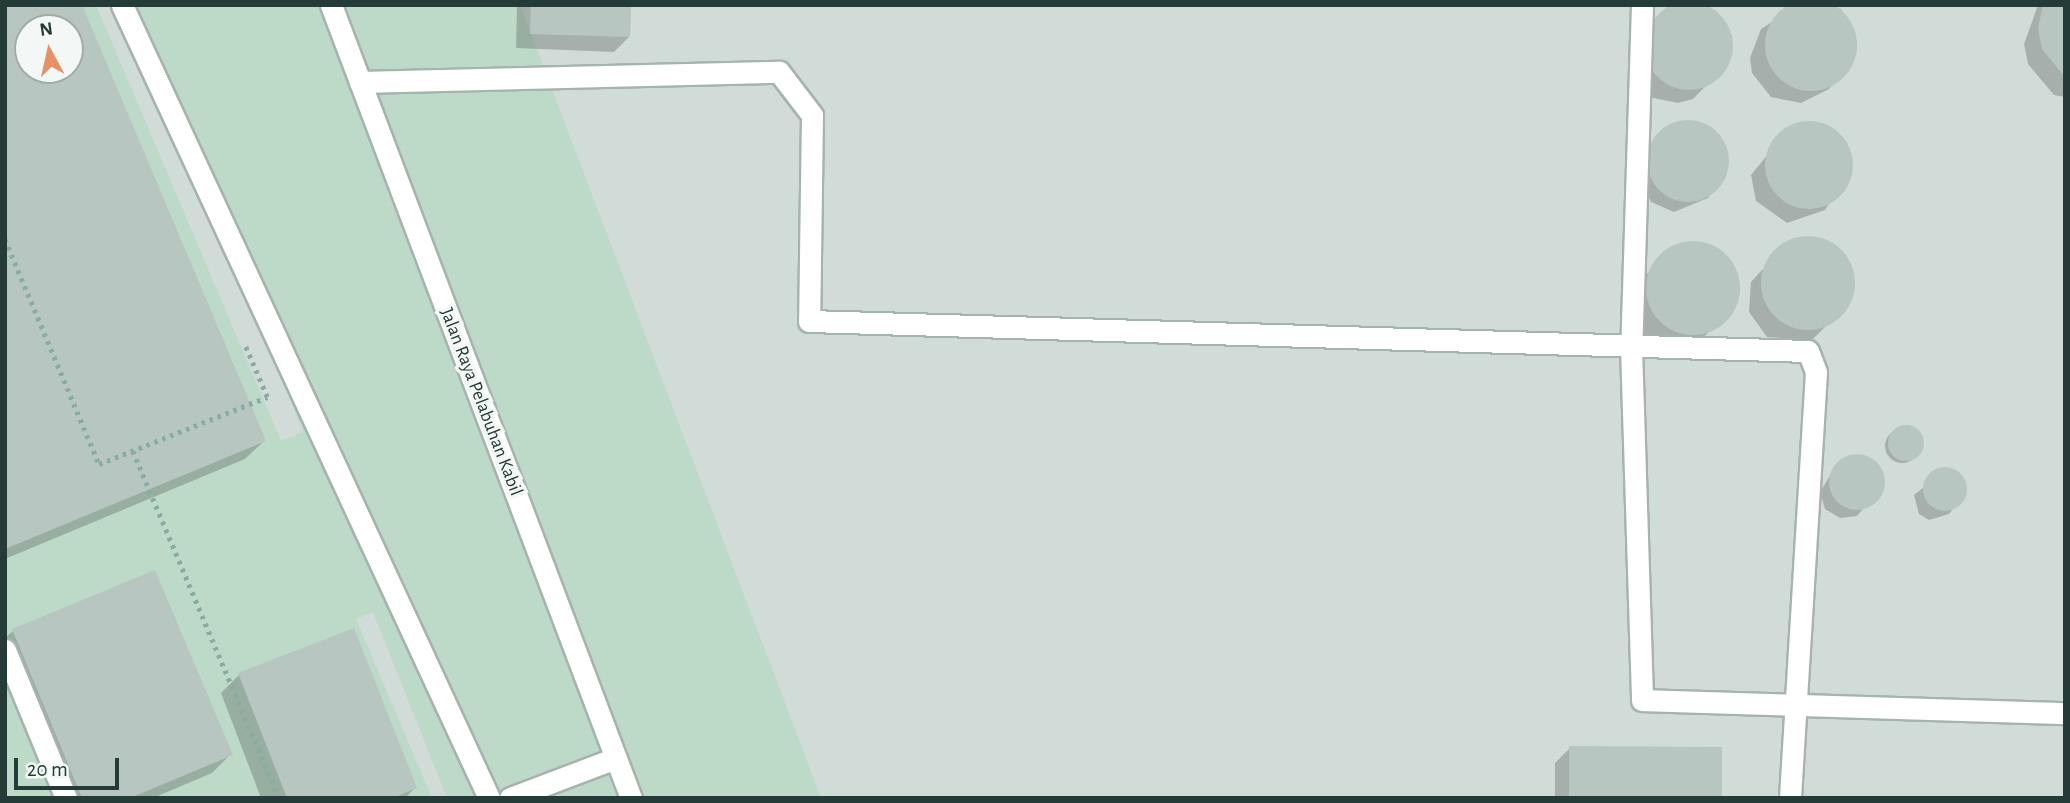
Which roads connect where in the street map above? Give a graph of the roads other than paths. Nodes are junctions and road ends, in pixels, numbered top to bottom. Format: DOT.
graph roads {
  1 [pos="122,5"];
  2 [pos="331,5"];
  3 [pos="1642,5"];
  4 [pos="360,82"];
  5 [pos="1631,347"];
  6 [pos="5,650"];
  7 [pos="1796,707"];
  8 [pos="2065,713"];
  9 [pos="616,758"];
  10 [pos="66,798"];
  11 [pos="489,798"];
  12 [pos="510,798"];
  13 [pos="631,798"];
  14 [pos="1790,798"];
  1 -- 11 [label="lane"];
  2 -- 4 [label="lane, Jalan Raya Pelabuhan Kabil"];
  3 -- 5 [label="lane"];
  4 -- 5 [label="lane"];
  4 -- 9 [label="lane, Jalan Raya Pelabuhan Kabil"];
  5 -- 7 [label="lane"];
  5 -- 7 [label="lane"];
  6 -- 10 [label="lane"];
  7 -- 8 [label="lane"];
  7 -- 14 [label="lane"];
  9 -- 12 [label="lane"];
  9 -- 13 [label="lane, Jalan Raya Pelabuhan Kabil"];
}
